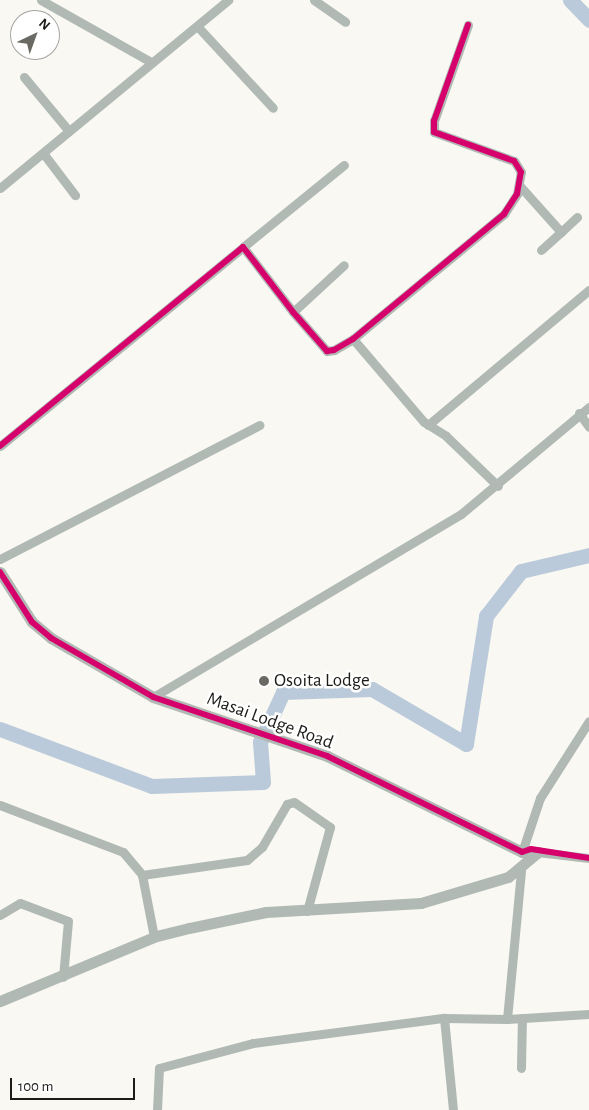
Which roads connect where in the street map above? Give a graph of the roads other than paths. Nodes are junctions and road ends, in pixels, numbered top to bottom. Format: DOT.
graph roads {
  1 [pos="44,0"];
  2 [pos="228,0"];
  3 [pos="314,0"];
  4 [pos="345,22"];
  5 [pos="468,25"];
  6 [pos="198,27"];
  7 [pos="151,62"];
  8 [pos="24,77"];
  9 [pos="273,108"];
  10 [pos="69,131"];
  11 [pos="43,153"];
  12 [pos="344,164"];
  13 [pos="519,185"];
  14 [pos="0,188"];
  15 [pos="74,195"];
  16 [pos="577,217"];
  17 [pos="561,232"];
  18 [pos="243,246"];
  19 [pos="541,250"];
  20 [pos="344,265"];
  21 [pos="589,290"];
  22 [pos="293,312"];
  23 [pos="353,339"];
  24 [pos="589,406"];
  25 [pos="579,413"];
  26 [pos="428,424"];
  27 [pos="260,425"];
  28 [pos="589,427"];
  29 [pos="0,446"];
  30 [pos="498,486"];
  31 [pos="0,559"];
  32 [pos="0,572"];
  33 [pos="153,697"];
  34 [pos="589,721"];
  35 [pos="0,804"];
  36 [pos="522,852"];
  37 [pos="538,852"];
  38 [pos="589,858"];
  39 [pos="520,871"];
  40 [pos="142,875"];
  41 [pos="308,911"];
  42 [pos="0,915"];
  43 [pos="154,938"];
  44 [pos="63,977"];
  45 [pos="0,1001"];
  46 [pos="589,1014"];
  47 [pos="444,1018"];
  48 [pos="522,1018"];
  49 [pos="507,1019"];
  50 [pos="521,1068"];
  51 [pos="156,1110"];
  52 [pos="453,1110"];
  1 -- 7 [label="street"];
  2 -- 6 [label="street"];
  3 -- 4 [label="street"];
  5 -- 13 [label="street"];
  6 -- 7 [label="street"];
  6 -- 9 [label="street"];
  7 -- 10 [label="street"];
  8 -- 10 [label="street"];
  10 -- 11 [label="street"];
  11 -- 14 [label="street"];
  11 -- 15 [label="street"];
  12 -- 18 [label="street"];
  13 -- 17 [label="street"];
  13 -- 23 [label="street"];
  16 -- 17 [label="street"];
  17 -- 19 [label="street"];
  18 -- 22 [label="street"];
  18 -- 29 [label="street"];
  20 -- 22 [label="street"];
  21 -- 26 [label="street"];
  22 -- 23 [label="street"];
  23 -- 26 [label="street"];
  24 -- 25 [label="street"];
  25 -- 28 [label="street"];
  25 -- 30 [label="street"];
  26 -- 30 [label="street"];
  27 -- 31 [label="street"];
  30 -- 33 [label="street"];
  32 -- 33 [label="street, Masai Lodge Road"];
  33 -- 36 [label="street, Masai Lodge Road"];
  34 -- 36 [label="street"];
  35 -- 40 [label="street"];
  36 -- 37 [label="street, Masai Lodge Road"];
  37 -- 38 [label="street, Masai Lodge Road"];
  37 -- 39 [label="street"];
  39 -- 41 [label="street"];
  39 -- 49 [label="street"];
  40 -- 41 [label="street"];
  40 -- 43 [label="street"];
  41 -- 43 [label="street"];
  42 -- 44 [label="street"];
  43 -- 44 [label="street"];
  44 -- 45 [label="street"];
  46 -- 48 [label="street"];
  47 -- 49 [label="street"];
  47 -- 51 [label="street"];
  47 -- 52 [label="street"];
  48 -- 49 [label="street"];
  48 -- 50 [label="street"];
}
